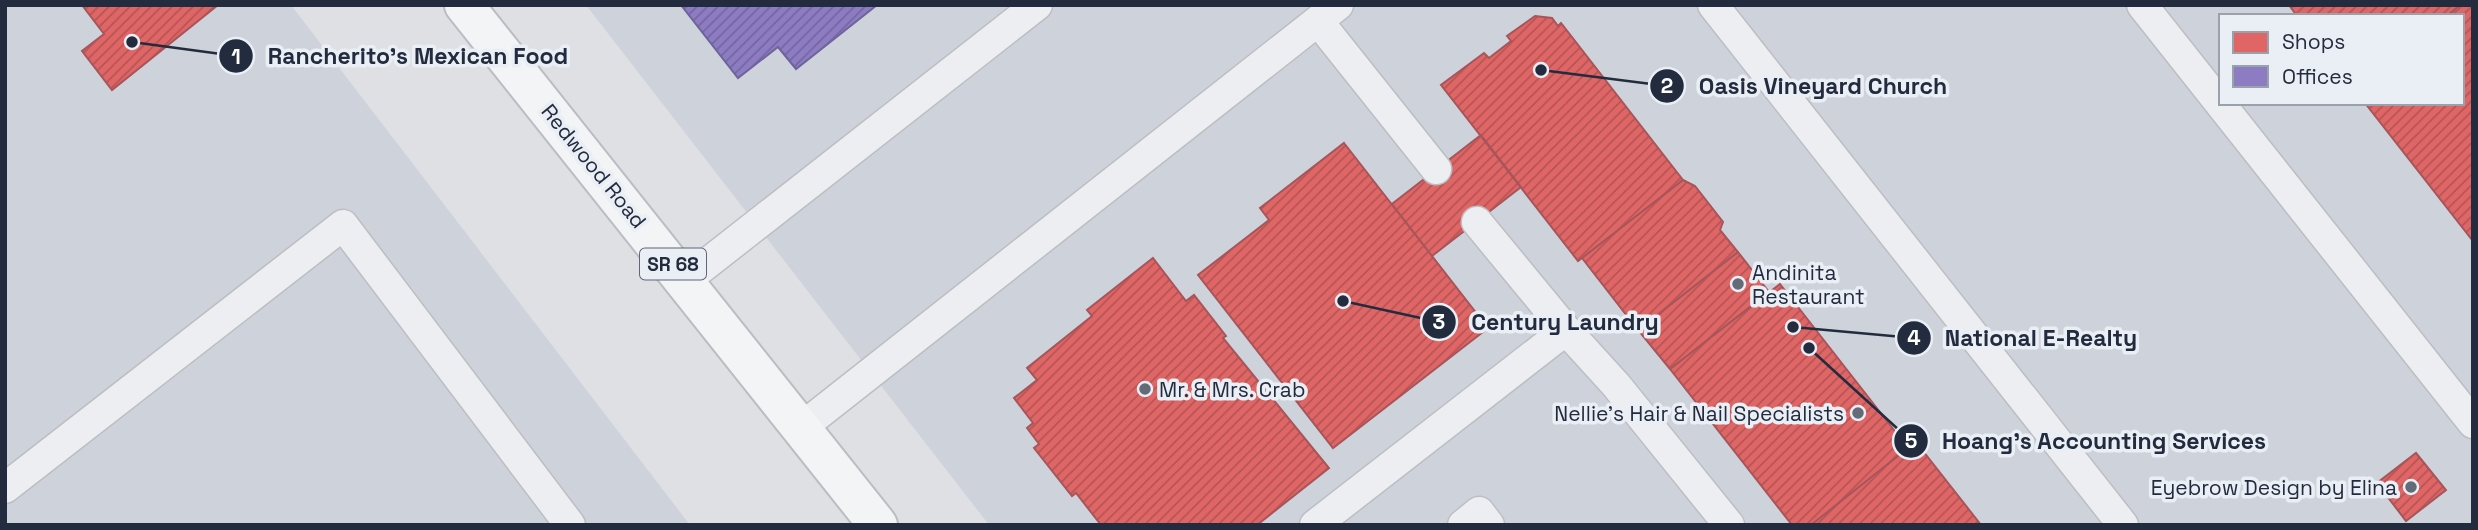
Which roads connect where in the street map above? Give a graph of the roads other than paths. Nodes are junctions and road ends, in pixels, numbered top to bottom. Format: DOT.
graph roads {
  1 [pos="464,5"];
  2 [pos="1037,5"];
  3 [pos="1713,5"];
  4 [pos="2142,5"];
  5 [pos="1328,13"];
  6 [pos="2219,102"];
  7 [pos="2221,105"];
  8 [pos="1436,169"];
  9 [pos="1477,222"];
  10 [pos="685,280"];
  11 [pos="1566,330"];
  12 [pos="2473,424"];
  13 [pos="802,427"];
  14 [pos="5,488"];
  15 [pos="570,525"];
  16 [pos="878,525"];
  17 [pos="1314,525"];
  18 [pos="1463,525"];
  19 [pos="1489,525"];
  20 [pos="1730,525"];
  21 [pos="2123,525"];
  1 -- 10 [label="main road, Redwood Road / SR 68"];
  2 -- 10 [label="lane"];
  3 -- 21 [label="lane"];
  4 -- 6 [label="lane"];
  5 -- 8 [label="lane"];
  5 -- 13 [label="lane"];
  7 -- 12 [label="lane"];
  9 -- 11 [label="lane"];
  10 -- 13 [label="main road, Redwood Road / SR 68"];
  11 -- 17 [label="lane"];
  11 -- 20 [label="lane"];
  13 -- 16 [label="main road, Redwood Road / SR 68"];
  14 -- 15 [label="lane"];
  18 -- 19 [label="lane"];
}
